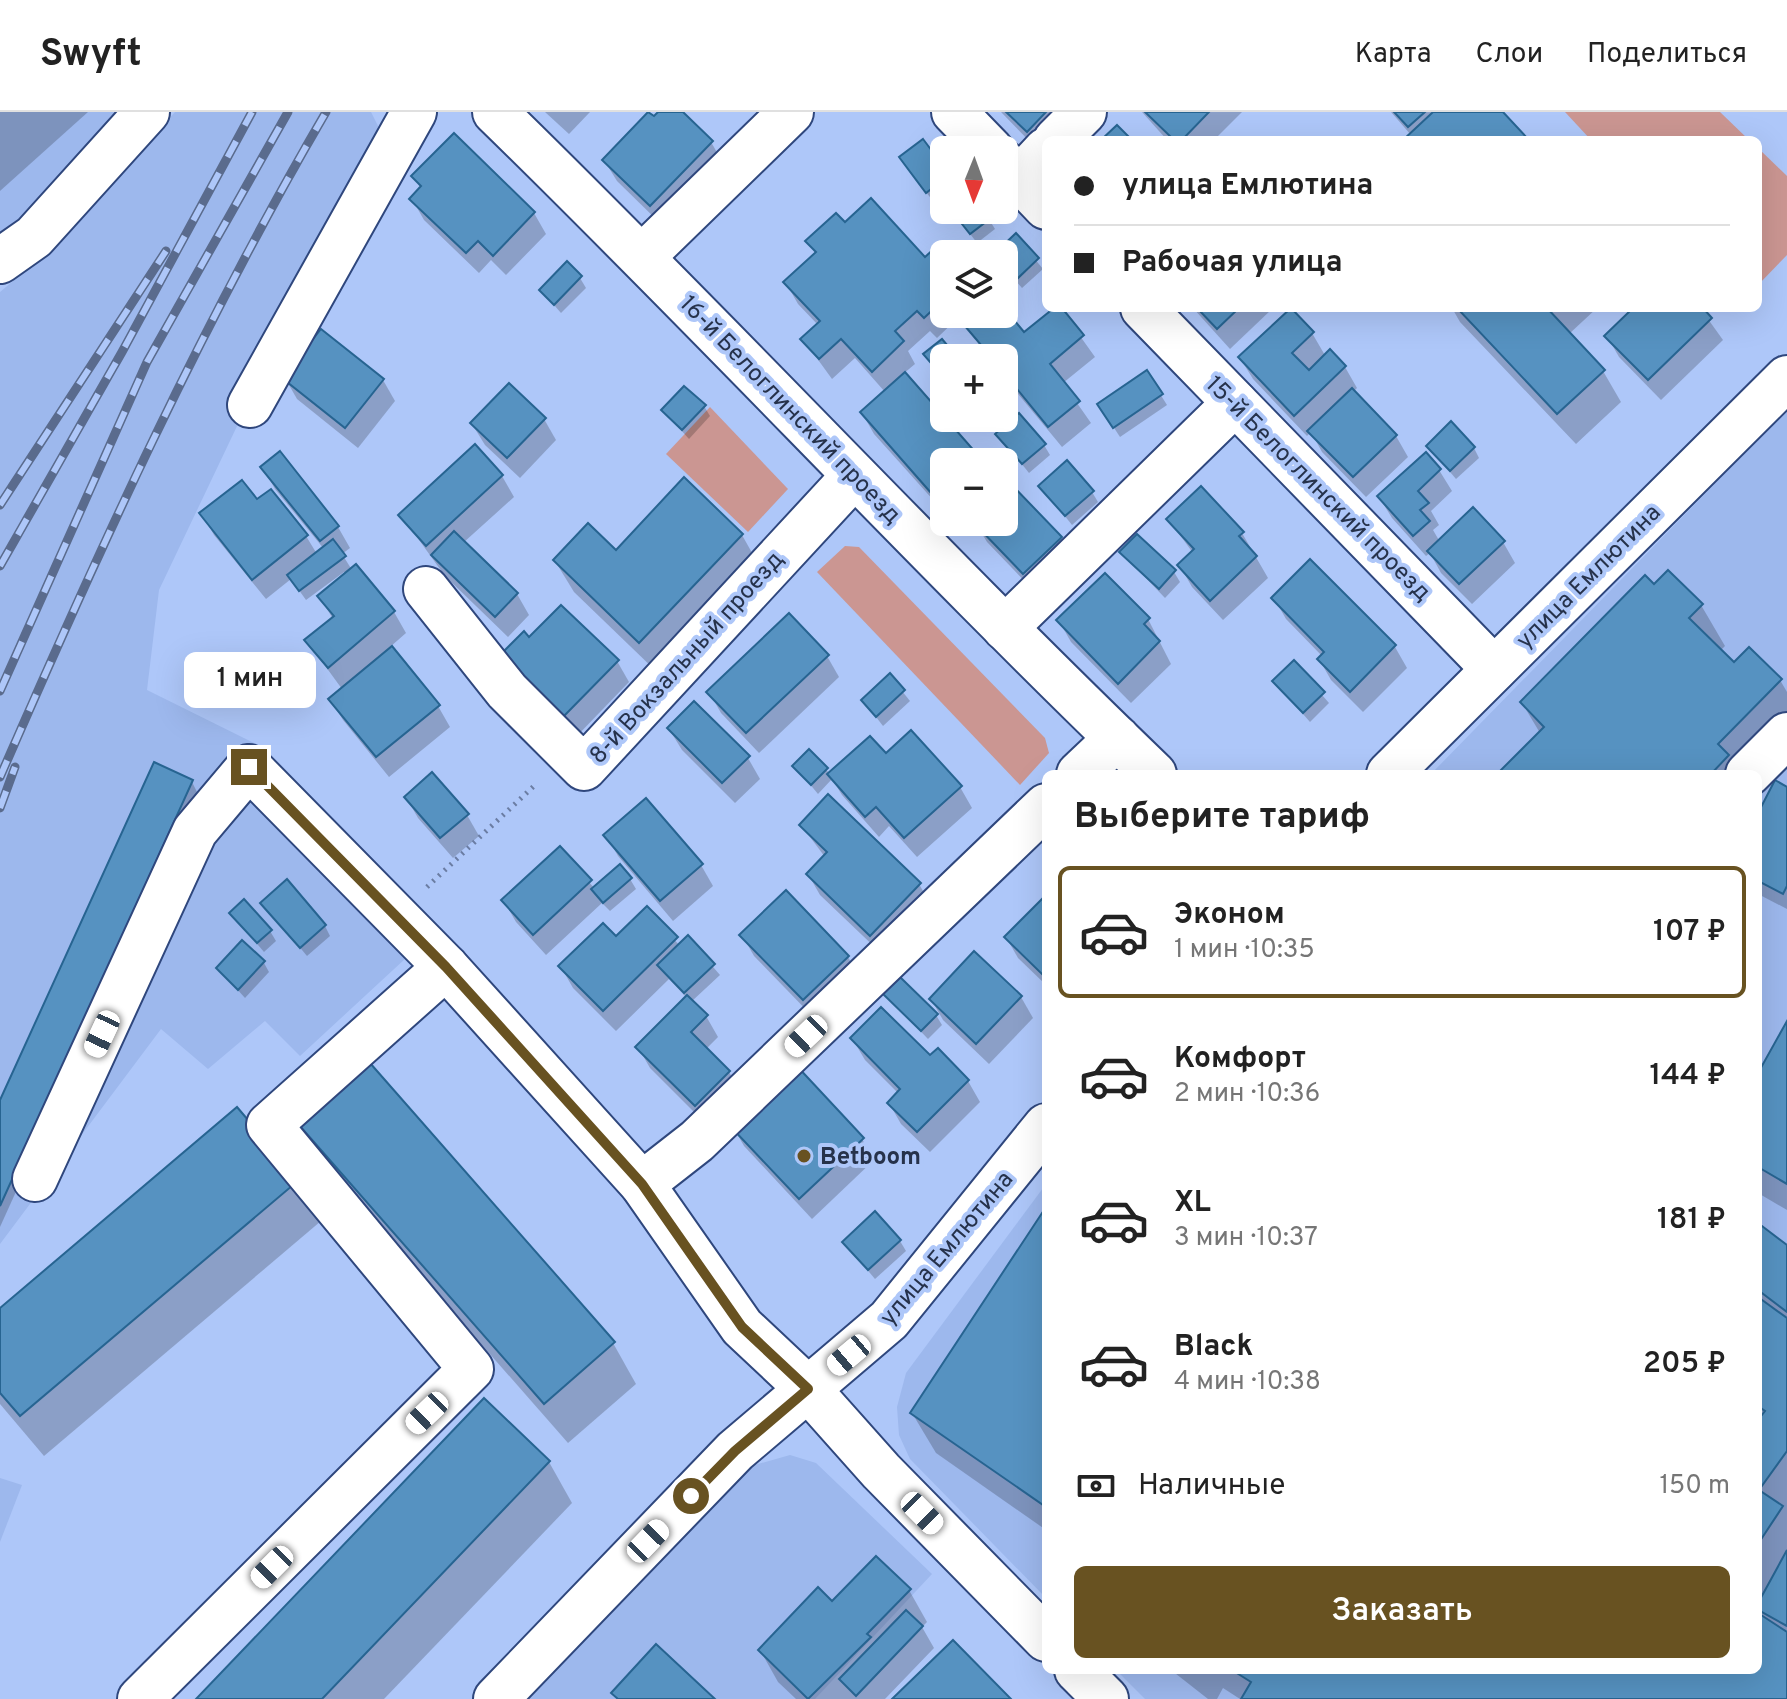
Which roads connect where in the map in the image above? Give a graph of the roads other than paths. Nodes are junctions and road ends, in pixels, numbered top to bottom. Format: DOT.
graph roads {
  1 [pos="147,112"];
  2 [pos="414,112"];
  3 [pos="495,112"];
  4 [pos="791,112"];
  5 [pos="954,112"];
  6 [pos="1084,112"];
  7 [pos="1060,136"];
  8 [pos="1021,170"];
  9 [pos="643,256"];
  10 [pos="0,261"];
  11 [pos="1147,312"];
  12 [pos="1787,378"];
  13 [pos="1235,403"];
  14 [pos="250,405"];
  15 [pos="854,476"];
  16 [pos="426,589"];
  17 [pos="1005,628"];
  18 [pos="1494,669"];
  19 [pos="1787,735"];
  20 [pos="1117,738"];
  21 [pos="1083,770"];
  22 [pos="1150,770"];
  23 [pos="1393,770"];
  24 [pos="1752,770"];
  25 [pos="1042,810"];
  26 [pos="446,967"];
  27 [pos="1042,1131"];
  28 [pos="35,1179"];
  29 [pos="642,1184"];
  30 [pos="808,1389"];
  31 [pos="1042,1635"];
  32 [pos="1081,1674"];
  33 [pos="140,1699"];
  34 [pos="496,1699"];
  35 [pos="1106,1699"];
  1 -- 10 [label="street"];
  2 -- 14 [label="street"];
  3 -- 9 [label="street, 16-й Белоглинский проезд"];
  4 -- 9 [label="street"];
  5 -- 8 [label="street"];
  6 -- 7 [label="street"];
  9 -- 15 [label="street, 16-й Белоглинский проезд"];
  11 -- 13 [label="street, 15-й Белоглинский проезд"];
  12 -- 18 [label="street, улица Емлютина"];
  13 -- 17 [label="street"];
  13 -- 18 [label="street, 15-й Белоглинский проезд"];
  15 -- 16 [label="street, 8-й Вокзальный проезд"];
  15 -- 17 [label="street, 16-й Белоглинский проезд"];
  17 -- 20 [label="street, 16-й Белоглинский проезд"];
  18 -- 23 [label="street, улица Емлютина"];
  19 -- 24 [label="street"];
  20 -- 21 [label="street"];
  20 -- 22 [label="street, 16-й Белоглинский проезд"];
  25 -- 29 [label="street"];
  26 -- 28 [label="street"];
  26 -- 29 [label="street"];
  26 -- 33 [label="street"];
  27 -- 30 [label="street, улица Емлютина"];
  29 -- 30 [label="street"];
  30 -- 31 [label="street"];
  30 -- 34 [label="street, улица Емлютина"];
  32 -- 35 [label="street"];
}
